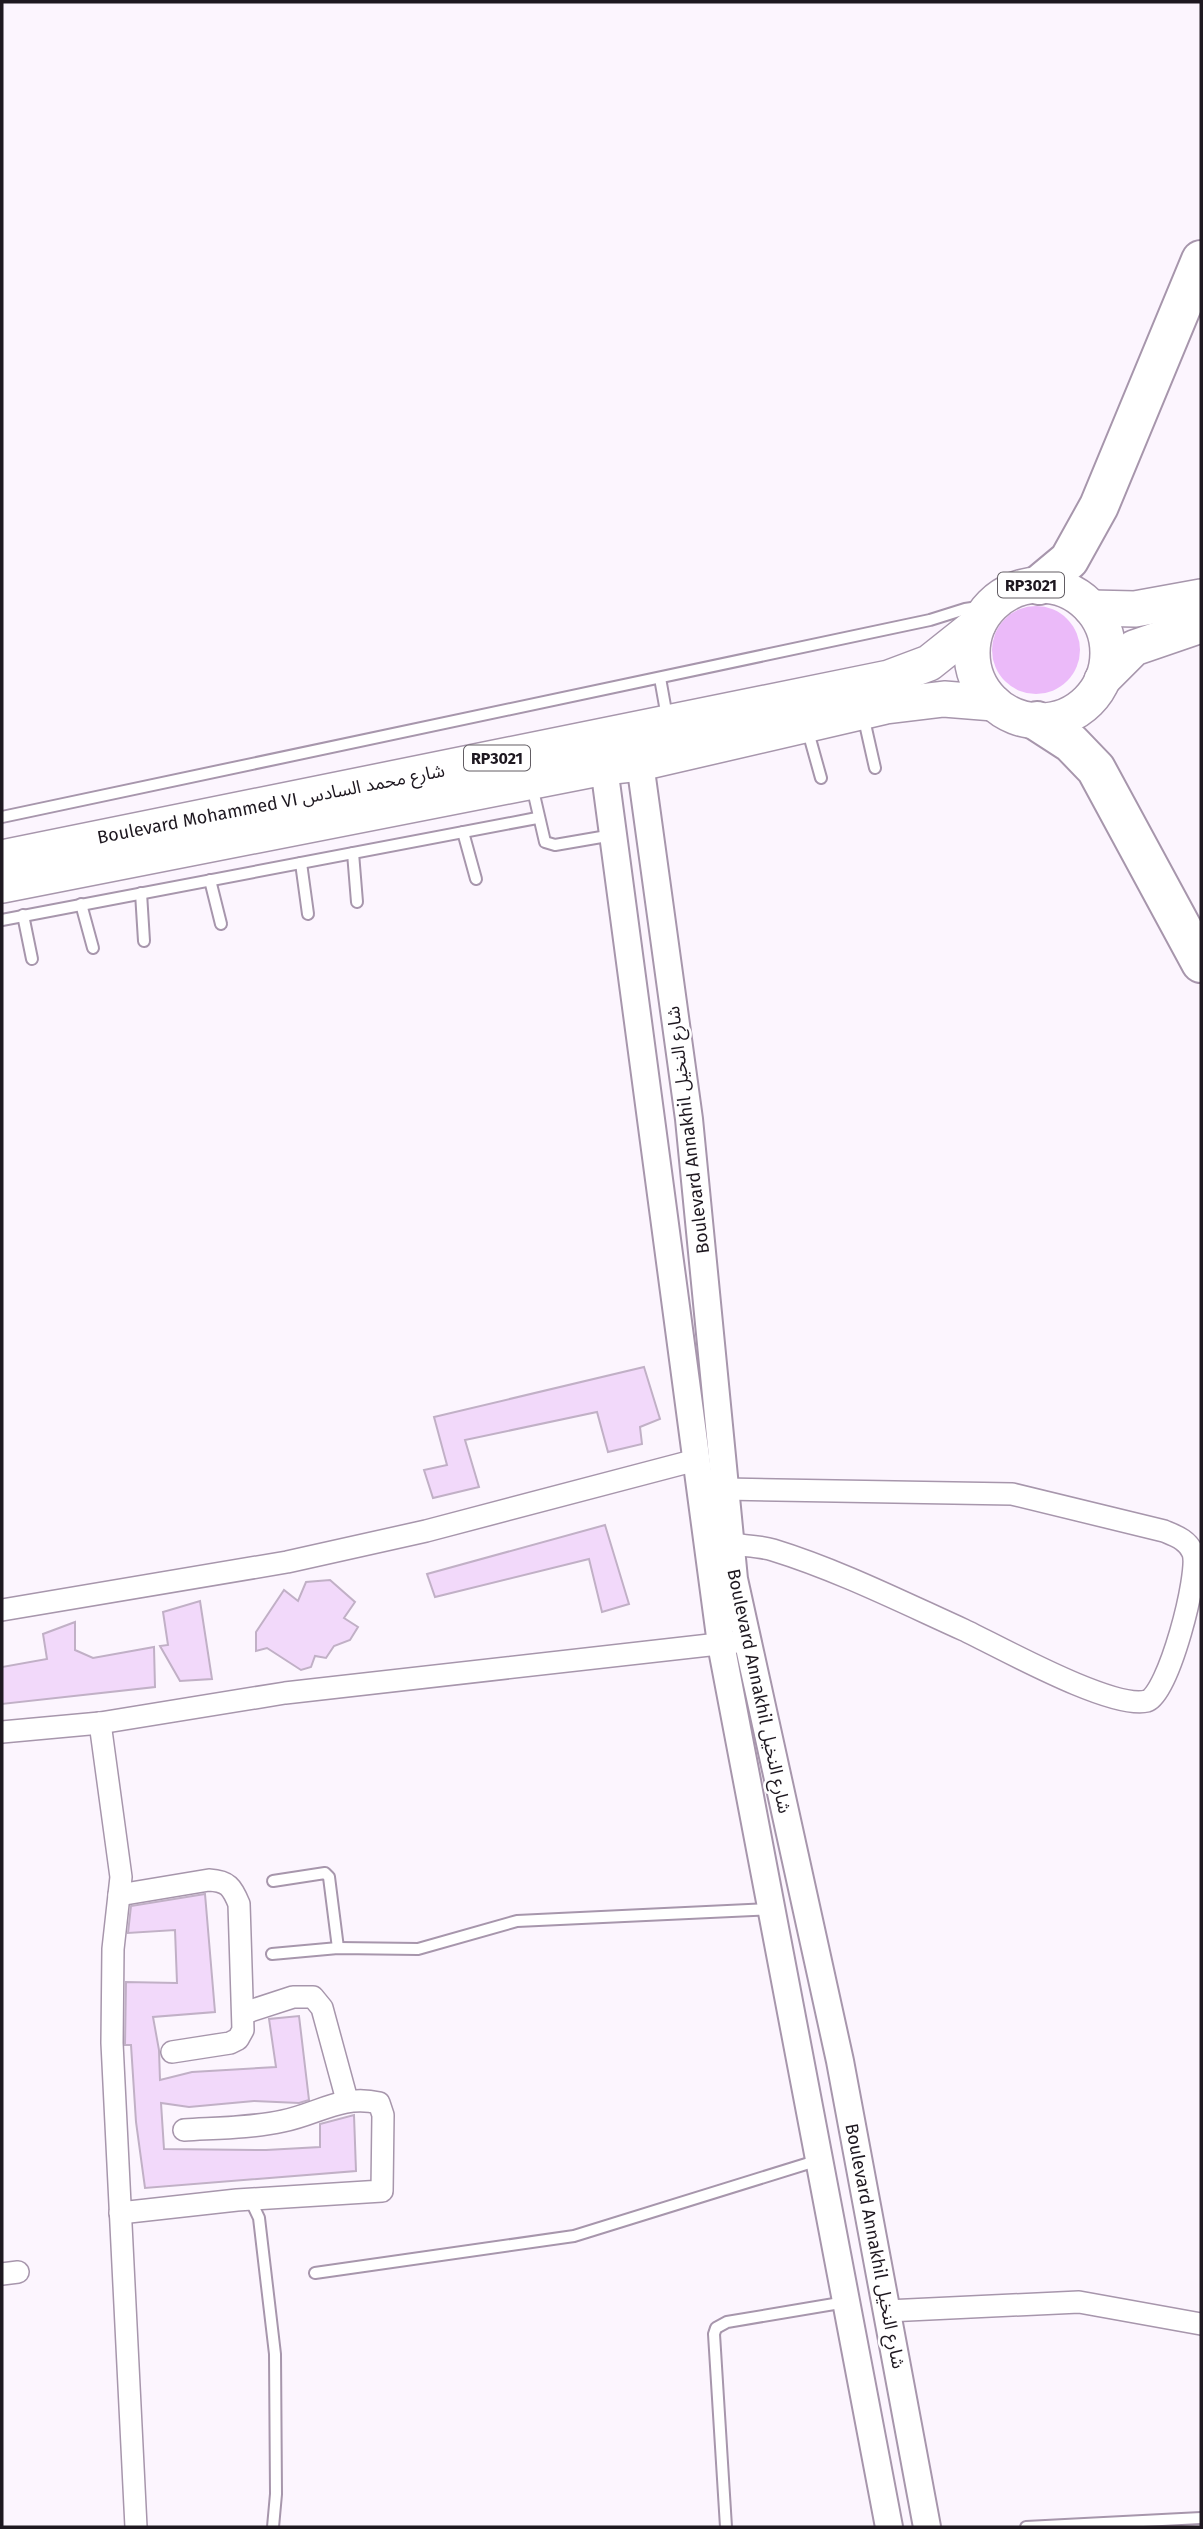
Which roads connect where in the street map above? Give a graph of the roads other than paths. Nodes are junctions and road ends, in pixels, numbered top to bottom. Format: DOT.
graph roads {
  1 [pos="1201,260"];
  2 [pos="1039,585"];
  3 [pos="1201,597"];
  4 [pos="1091,608"];
  5 [pos="985,615"];
  6 [pos="1201,625"];
  7 [pos="660,678"];
  8 [pos="1102,680"];
  9 [pos="994,703"];
  10 [pos="862,712"];
  11 [pos="1037,720"];
  12 [pos="669,723"];
  13 [pos="806,725"];
  14 [pos="640,763"];
  15 [pos="604,767"];
  16 [pos="875,768"];
  17 [pos="821,778"];
  18 [pos="531,782"];
  19 [pos="2,817"];
  20 [pos="537,818"];
  21 [pos="463,832"];
  22 [pos="613,835"];
  23 [pos="353,853"];
  24 [pos="2,858"];
  25 [pos="301,863"];
  26 [pos="476,879"];
  27 [pos="210,880"];
  28 [pos="2,885"];
  29 [pos="141,893"];
  30 [pos="357,902"];
  31 [pos="81,904"];
  32 [pos="308,914"];
  33 [pos="23,915"];
  34 [pos="2,920"];
  35 [pos="221,924"];
  36 [pos="144,942"];
  37 [pos="93,948"];
  38 [pos="32,959"];
  39 [pos="1201,963"];
  40 [pos="696,1460"];
  41 [pos="725,1489"];
  42 [pos="731,1544"];
  43 [pos="2,1610"];
  44 [pos="733,1643"];
  45 [pos="100,1723"];
  46 [pos="2,1732"];
  47 [pos="273,1881"];
  48 [pos="119,1895"];
  49 [pos="772,1909"];
  50 [pos="338,1948"];
  51 [pos="272,1954"];
  52 [pos="244,2013"];
  53 [pos="172,2052"];
  54 [pos="348,2100"];
  55 [pos="184,2130"];
  56 [pos="819,2160"];
  57 [pos="250,2199"];
  58 [pos="120,2213"];
  59 [pos="316,2273"];
  60 [pos="846,2302"];
  61 [pos="887,2311"];
  62 [pos="1201,2324"];
  63 [pos="1201,2518"];
  64 [pos="135,2527"];
  65 [pos="273,2527"];
  66 [pos="726,2527"];
  67 [pos="889,2527"];
  68 [pos="927,2527"];
  69 [pos="1026,2527"];
  1 -- 2 [label="highway"];
  2 -- 4 [label="highway, RP3021"];
  2 -- 5 [label="highway, RP3021"];
  3 -- 4 [label="highway"];
  4 -- 8 [label="highway"];
  5 -- 7 [label="lane"];
  5 -- 9 [label="highway"];
  5 -- 12 [label="highway, Boulevard Mohammed VI شارع محمد السادس / RP3021"];
  6 -- 8 [label="highway"];
  7 -- 12 [label="lane"];
  7 -- 19 [label="lane"];
  8 -- 11 [label="highway"];
  9 -- 10 [label="highway, Boulevard Mohammed VI شارع محمد السادس / RP3021"];
  9 -- 11 [label="highway, RP3021"];
  10 -- 13 [label="highway, Boulevard Mohammed VI شارع محمد السادس / RP3021"];
  10 -- 16 [label="lane"];
  11 -- 39 [label="highway"];
  12 -- 24 [label="highway, Boulevard Mohammed VI شارع محمد السادس / RP3021"];
  13 -- 14 [label="highway, Boulevard Mohammed VI شارع محمد السادس / RP3021"];
  13 -- 17 [label="lane"];
  14 -- 15 [label="highway, Boulevard Mohammed VI شارع محمد السادس / RP3021"];
  14 -- 41 [label="street, Boulevard Annakhil شارع النخيل"];
  15 -- 18 [label="highway, Boulevard Mohammed VI شارع محمد السادس / RP3021"];
  15 -- 22 [label="street, Boulevard Annakhil شارع النخيل"];
  18 -- 20 [label="lane"];
  18 -- 28 [label="highway, Boulevard Mohammed VI شارع محمد السادس / RP3021"];
  20 -- 21 [label="lane"];
  20 -- 22 [label="lane"];
  21 -- 23 [label="lane"];
  21 -- 26 [label="lane"];
  22 -- 40 [label="street, Boulevard Annakhil شارع النخيل"];
  23 -- 25 [label="lane"];
  23 -- 30 [label="lane"];
  25 -- 27 [label="lane"];
  25 -- 32 [label="lane"];
  27 -- 29 [label="lane"];
  27 -- 35 [label="lane"];
  29 -- 31 [label="lane"];
  29 -- 36 [label="lane"];
  31 -- 33 [label="lane"];
  31 -- 37 [label="lane"];
  33 -- 34 [label="lane"];
  33 -- 38 [label="lane"];
  40 -- 43 [label="street"];
  40 -- 44 [label="street, Boulevard Annakhil شارع النخيل"];
  41 -- 42 [label="street, Boulevard Annakhil شارع النخيل"];
  41 -- 42 [label="street"];
  42 -- 44 [label="street, Boulevard Annakhil شارع النخيل"];
  44 -- 45 [label="street"];
  44 -- 49 [label="street, Boulevard Annakhil شارع النخيل"];
  44 -- 61 [label="street, Boulevard Annakhil شارع النخيل"];
  45 -- 46 [label="street"];
  45 -- 48 [label="street"];
  47 -- 50 [label="lane"];
  48 -- 52 [label="street"];
  48 -- 58 [label="street"];
  49 -- 50 [label="lane"];
  49 -- 56 [label="street, Boulevard Annakhil شارع النخيل"];
  50 -- 51 [label="lane"];
  52 -- 53 [label="street"];
  52 -- 54 [label="street"];
  54 -- 55 [label="street"];
  54 -- 57 [label="street"];
  56 -- 59 [label="lane"];
  56 -- 60 [label="street, Boulevard Annakhil شارع النخيل"];
  57 -- 58 [label="street"];
  57 -- 65 [label="lane"];
  58 -- 64 [label="street"];
  60 -- 66 [label="lane"];
  60 -- 67 [label="street, Boulevard Annakhil شارع النخيل"];
  61 -- 62 [label="street"];
  61 -- 68 [label="street, Boulevard Annakhil شارع النخيل"];
  63 -- 69 [label="lane"];
}
